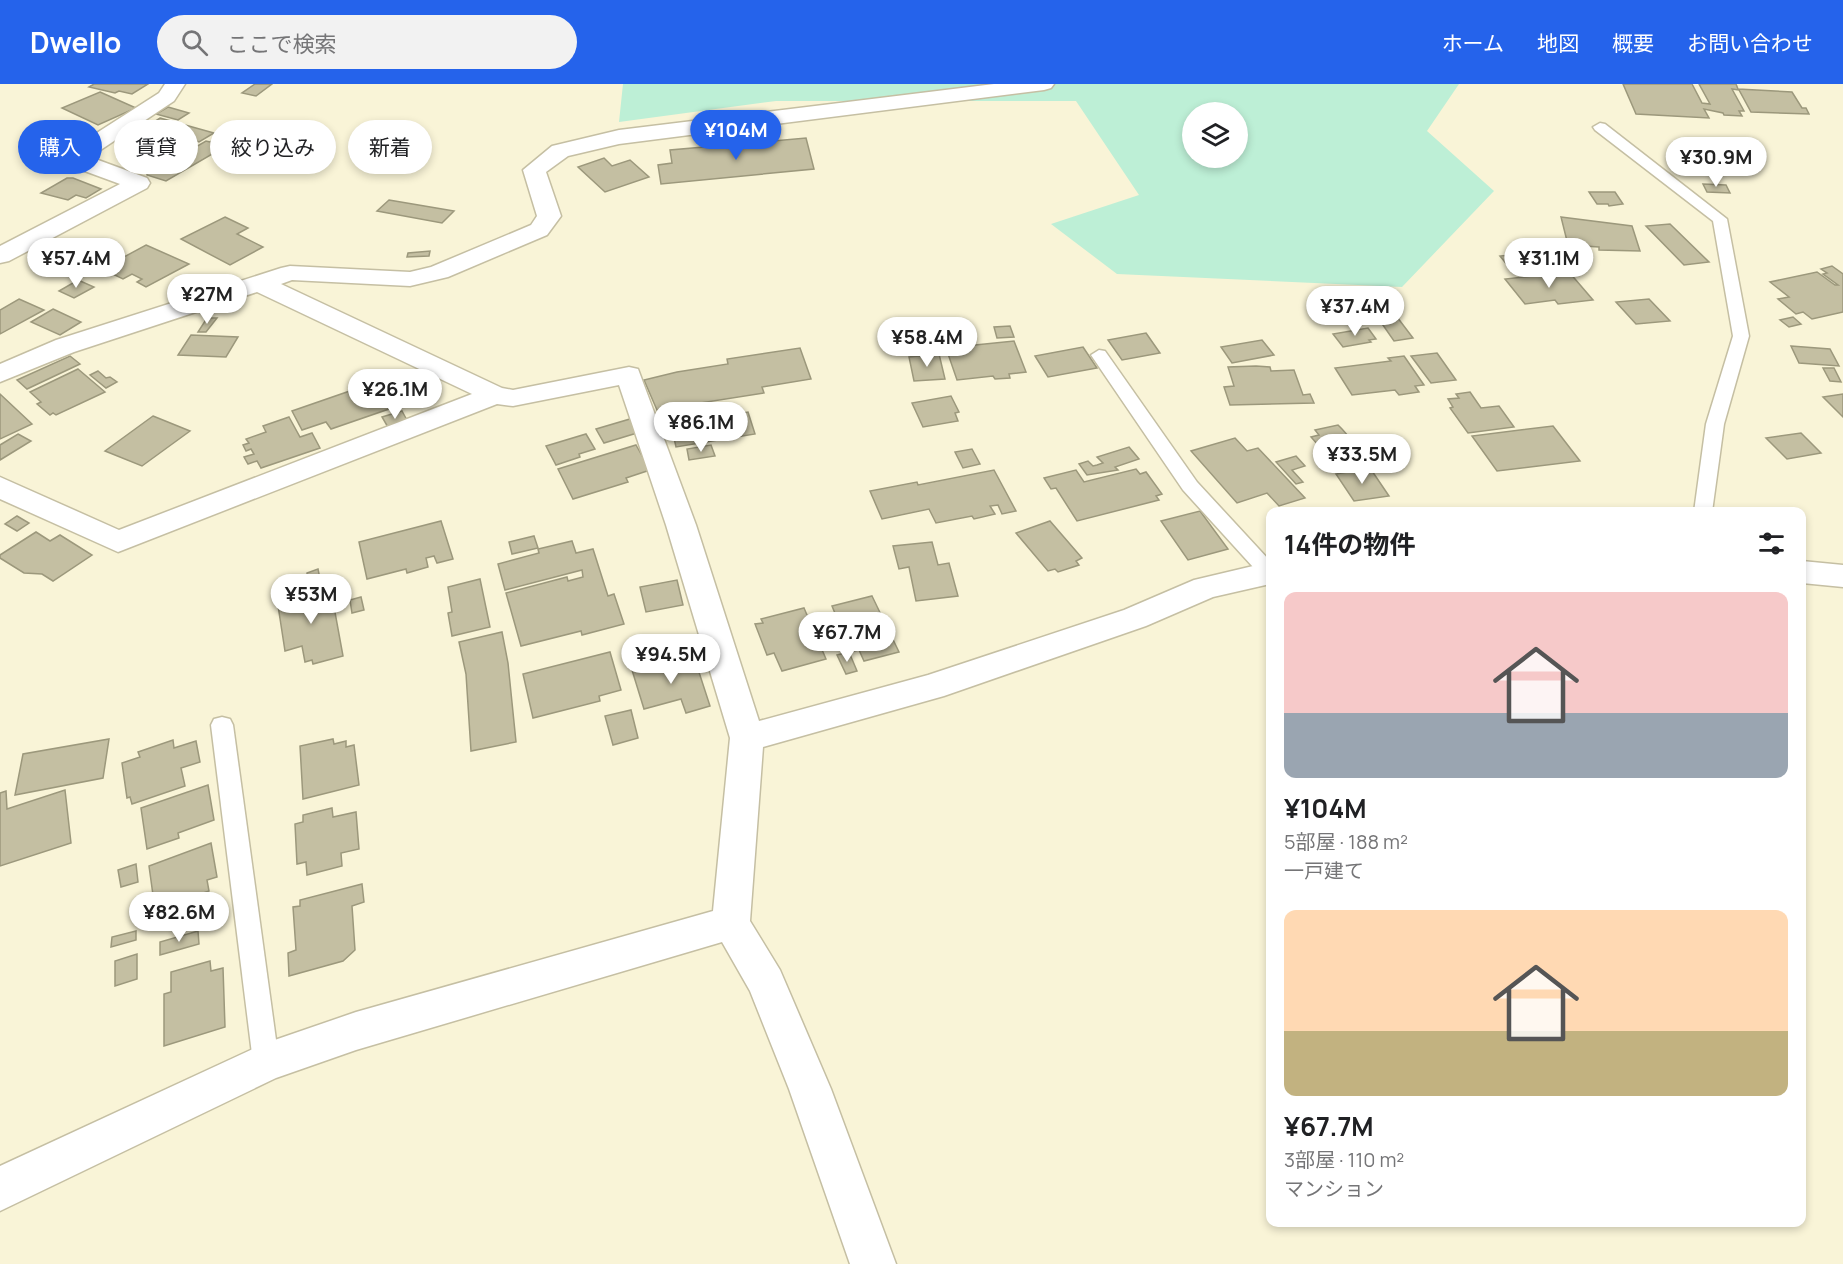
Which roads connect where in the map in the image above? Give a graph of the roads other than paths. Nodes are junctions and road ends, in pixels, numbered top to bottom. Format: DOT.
graph roads {
  1 [pos="175,84"];
  2 [pos="1044,84"];
  3 [pos="1600,127"];
  4 [pos="0,256"];
  5 [pos="257,282"];
  6 [pos="1099,355"];
  7 [pos="0,374"];
  8 [pos="495,395"];
  9 [pos="0,487"];
  10 [pos="1705,507"];
  11 [pos="1266,569"];
  12 [pos="1806,572"];
  13 [pos="1266,574"];
  14 [pos="1843,576"];
  15 [pos="222,725"];
  16 [pos="747,738"];
  17 [pos="731,923"];
  18 [pos="266,1062"];
  19 [pos="0,1189"];
  20 [pos="873,1264"];
  1 -- 4 [label="street"];
  2 -- 5 [label="street"];
  3 -- 10 [label="lane"];
  5 -- 7 [label="street"];
  5 -- 8 [label="street"];
  6 -- 11 [label="lane"];
  8 -- 9 [label="street"];
  8 -- 16 [label="street"];
  12 -- 14 [label="street"];
  13 -- 16 [label="street"];
  15 -- 18 [label="lane"];
  16 -- 17 [label="street"];
  17 -- 18 [label="street"];
  17 -- 20 [label="street"];
  18 -- 19 [label="street"];
}
